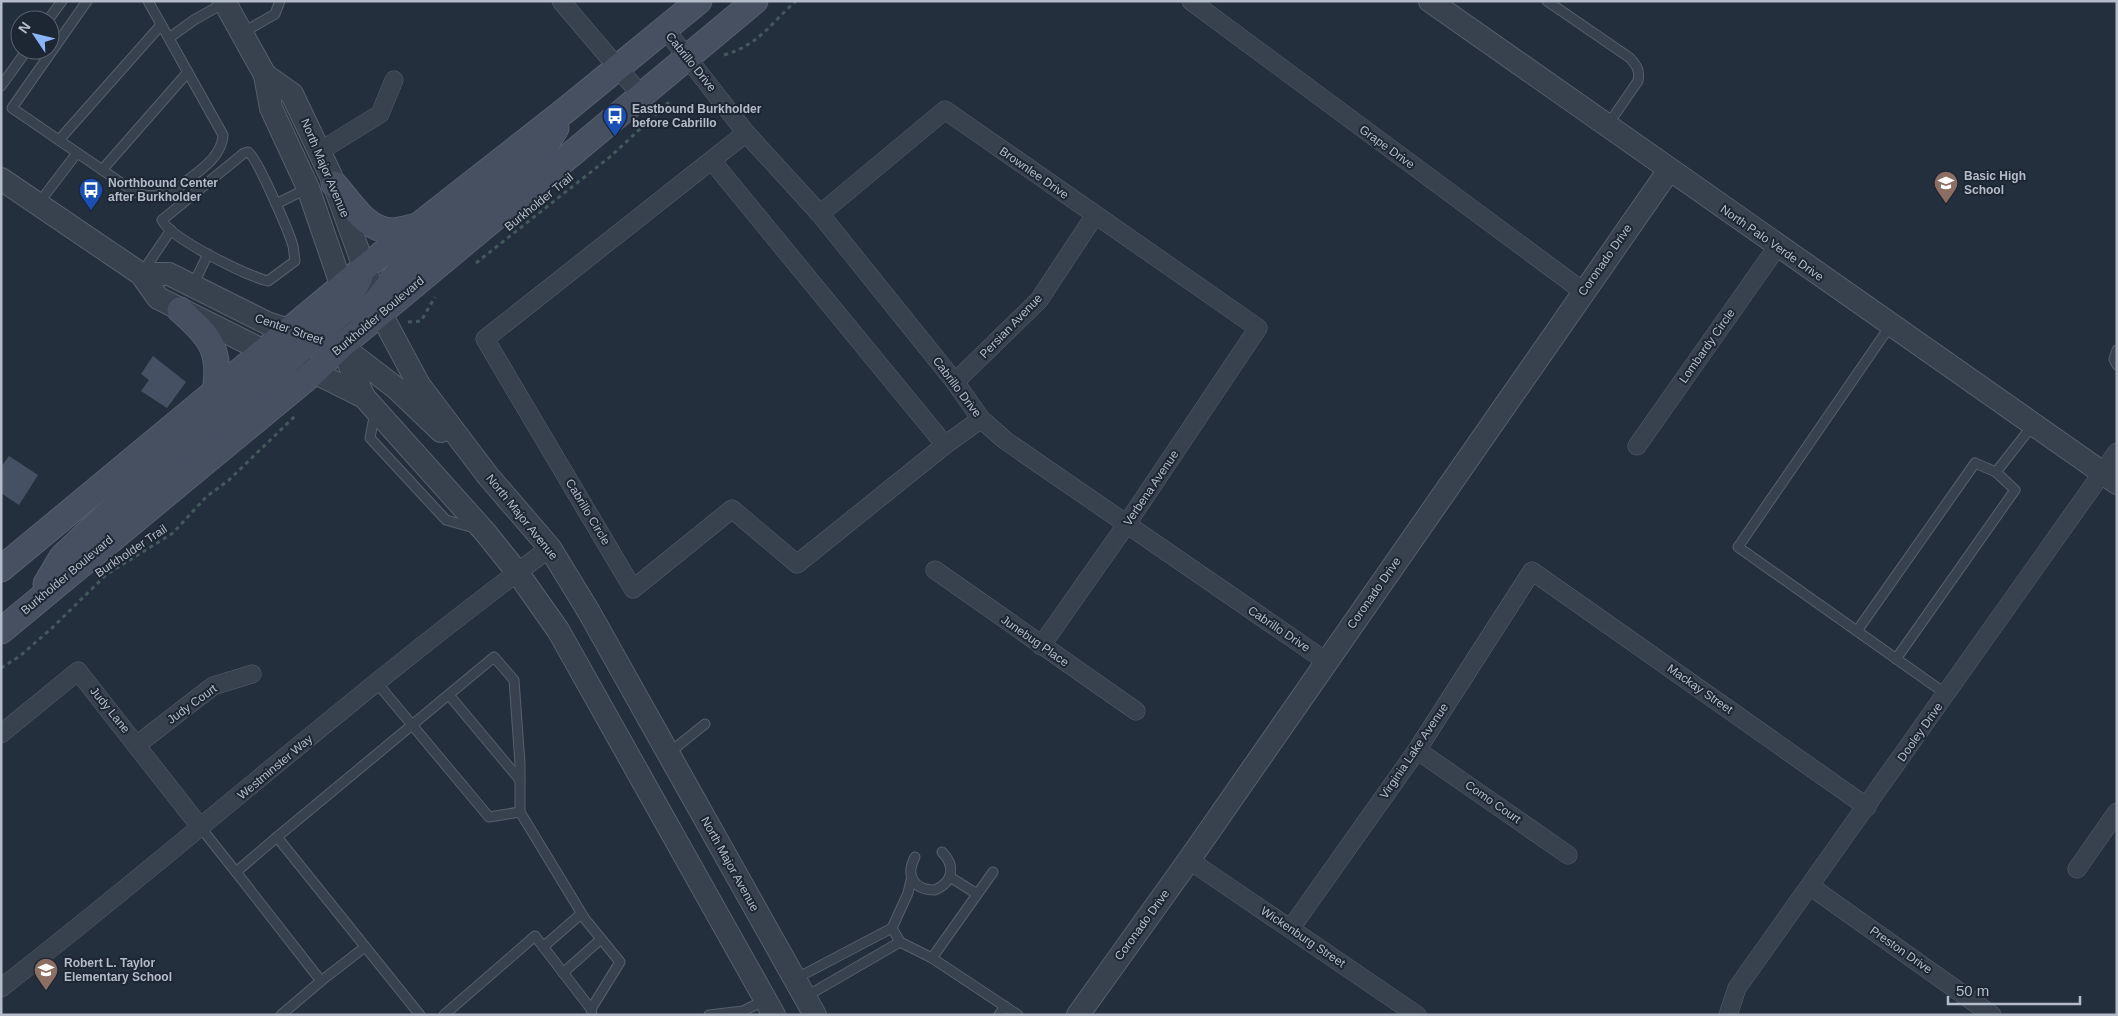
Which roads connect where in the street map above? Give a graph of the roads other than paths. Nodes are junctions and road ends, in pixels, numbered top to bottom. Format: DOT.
graph roads {
  1 [pos="87,1"];
  2 [pos="148,1"];
  3 [pos="280,1"];
  4 [pos="561,1"];
  5 [pos="699,1"];
  6 [pos="755,1"];
  7 [pos="1190,1"];
  8 [pos="1430,1"];
  9 [pos="1547,1"];
  10 [pos="224,2"];
  11 [pos="161,25"];
  12 [pos="665,29"];
  13 [pos="242,34"];
  14 [pos="169,38"];
  15 [pos="688,56"];
  16 [pos="20,60"];
  17 [pos="619,67"];
  18 [pos="188,72"];
  19 [pos="265,75"];
  20 [pos="394,80"];
  21 [pos="1,86"];
  22 [pos="641,95"];
  23 [pos="567,109"];
  24 [pos="1607,126"];
  25 [pos="746,133"];
  26 [pos="59,140"];
  27 [pos="320,151"];
  28 [pos="77,152"];
  29 [pos="712,160"];
  30 [pos="102,170"];
  31 [pos="1669,170"];
  32 [pos="1,179"];
  33 [pos="334,184"];
  34 [pos="308,188"];
  35 [pos="38,204"];
  36 [pos="276,204"];
  37 [pos="820,214"];
  38 [pos="1095,215"];
  39 [pos="419,226"];
  40 [pos="171,230"];
  41 [pos="1777,247"];
  42 [pos="208,254"];
  43 [pos="364,268"];
  44 [pos="140,274"];
  45 [pos="192,287"];
  46 [pos="342,287"];
  47 [pos="1584,292"];
  48 [pos="379,307"];
  49 [pos="180,310"];
  50 [pos="342,312"];
  51 [pos="1890,326"];
  52 [pos="1258,328"];
  53 [pos="288,331"];
  54 [pos="313,338"];
  55 [pos="341,346"];
  56 [pos="2117,350"];
  57 [pos="264,351"];
  58 [pos="287,361"];
  59 [pos="2117,365"];
  60 [pos="314,372"];
  61 [pos="955,382"];
  62 [pos="215,392"];
  63 [pos="370,404"];
  64 [pos="981,419"];
  65 [pos="2033,424"];
  66 [pos="945,445"];
  67 [pos="1637,446"];
  68 [pos="2117,452"];
  69 [pos="1996,472"];
  70 [pos="488,476"];
  71 [pos="2109,478"];
  72 [pos="1126,525"];
  73 [pos="550,548"];
  74 [pos="1,570"];
  75 [pos="935,570"];
  76 [pos="1532,571"];
  77 [pos="518,572"];
  78 [pos="34,603"];
  79 [pos="1,631"];
  80 [pos="1857,631"];
  81 [pos="1042,646"];
  82 [pos="1896,659"];
  83 [pos="1327,662"];
  84 [pos="252,674"];
  85 [pos="377,683"];
  86 [pos="1946,694"];
  87 [pos="449,695"];
  88 [pos="1136,711"];
  89 [pos="413,724"];
  90 [pos="705,724"];
  91 [pos="1,734"];
  92 [pos="138,744"];
  93 [pos="1417,750"];
  94 [pos="668,754"];
  95 [pos="520,780"];
  96 [pos="1867,807"];
  97 [pos="520,812"];
  98 [pos="2117,812"];
  99 [pos="201,828"];
  100 [pos="277,837"];
  101 [pos="942,852"];
  102 [pos="1568,855"];
  103 [pos="915,857"];
  104 [pos="1189,860"];
  105 [pos="2077,869"];
  106 [pos="236,872"];
  107 [pos="993,872"];
  108 [pos="950,877"];
  109 [pos="911,880"];
  110 [pos="1810,886"];
  111 [pos="977,894"];
  112 [pos="582,914"];
  113 [pos="892,928"];
  114 [pos="1291,928"];
  115 [pos="601,939"];
  116 [pos="900,942"];
  117 [pos="365,947"];
  118 [pos="543,947"];
  119 [pos="851,949"];
  120 [pos="932,958"];
  121 [pos="860,965"];
  122 [pos="564,973"];
  123 [pos="321,981"];
  124 [pos="1,988"];
  125 [pos="804,997"];
  126 [pos="1005,1006"];
  127 [pos="769,1008"];
  128 [pos="592,1012"];
  129 [pos="744,1013"];
  130 [pos="281,1015"];
  131 [pos="420,1015"];
  132 [pos="444,1015"];
  133 [pos="709,1015"];
  134 [pos="999,1015"];
  135 [pos="1018,1015"];
  136 [pos="1078,1015"];
  137 [pos="1417,1015"];
  138 [pos="1728,1015"];
  139 [pos="1992,1015"];
  1 -- 26 [label="lane"];
  2 -- 11 [label="lane"];
  3 -- 13 [label="lane"];
  4 -- 17 [label="street"];
  5 -- 12 [label="main road"];
  6 -- 15 [label="main road, Burkholder Boulevard"];
  7 -- 47 [label="street, Grape Drive"];
  8 -- 24 [label="street, North Palo Verde Drive"];
  9 -- 24 [label="lane"];
  10 -- 13 [label="street, North Major Avenue"];
  10 -- 14 [label="lane"];
  11 -- 14 [label="lane"];
  11 -- 26 [label="lane"];
  12 -- 15 [label="street, Cabrillo Drive"];
  12 -- 17 [label="main road"];
  13 -- 19 [label="street, North Major Avenue"];
  14 -- 18 [label="lane"];
  15 -- 22 [label="main road, Burkholder Boulevard"];
  15 -- 25 [label="street, Cabrillo Drive"];
  16 -- 21 [label="lane"];
  17 -- 22 [label="street"];
  17 -- 23 [label="main road"];
  18 -- 30 [label="lane"];
  18 -- 30 [label="lane"];
  19 -- 27 [label="street, North Major Avenue"];
  19 -- 34 [label="street, North Major Avenue"];
  20 -- 27 [label="street"];
  22 -- 48 [label="main road, Burkholder Boulevard"];
  23 -- 39 [label="main road"];
  23 -- 48 [label="main road"];
  24 -- 31 [label="street, North Palo Verde Drive"];
  25 -- 29 [label="street, Cabrillo Circle"];
  25 -- 37 [label="street, Cabrillo Drive"];
  26 -- 28 [label="lane"];
  27 -- 33 [label="street, North Major Avenue"];
  28 -- 30 [label="lane"];
  28 -- 35 [label="lane"];
  29 -- 66 [label="street"];
  29 -- 66 [label="street, Cabrillo Circle"];
  31 -- 41 [label="street, North Palo Verde Drive"];
  31 -- 47 [label="street, Coronado Drive"];
  32 -- 35 [label="street"];
  33 -- 39 [label="main road"];
  33 -- 43 [label="street, North Major Avenue"];
  34 -- 36 [label="lane"];
  34 -- 46 [label="street, North Major Avenue"];
  35 -- 44 [label="street"];
  36 -- 40 [label="lane"];
  36 -- 42 [label="lane"];
  37 -- 38 [label="street, Brownlee Drive"];
  37 -- 61 [label="street, Cabrillo Drive"];
  38 -- 52 [label="street, Brownlee Drive"];
  38 -- 61 [label="street, Persian Avenue"];
  39 -- 43 [label="main road"];
  40 -- 42 [label="lane"];
  40 -- 44 [label="lane"];
  41 -- 51 [label="street, North Palo Verde Drive"];
  41 -- 67 [label="street, Lombardy Circle"];
  42 -- 45 [label="lane"];
  43 -- 46 [label="main road"];
  43 -- 48 [label="street, North Major Avenue"];
  43 -- 50 [label="main road"];
  44 -- 45 [label="street, Center Street"];
  44 -- 49 [label="street"];
  45 -- 53 [label="street, Center Street"];
  46 -- 50 [label="street, North Major Avenue"];
  46 -- 53 [label="main road"];
  47 -- 83 [label="street, Coronado Drive"];
  48 -- 55 [label="main road, Burkholder Boulevard"];
  48 -- 70 [label="street, North Major Avenue"];
  49 -- 57 [label="street"];
  49 -- 62 [label="main road"];
  50 -- 54 [label="main road"];
  50 -- 55 [label="street, North Major Avenue"];
  51 -- 65 [label="street, North Palo Verde Drive"];
  51 -- 80 [label="lane"];
  52 -- 72 [label="street, Verbena Avenue"];
  53 -- 54 [label="street, Center Street"];
  53 -- 57 [label="main road"];
  54 -- 55 [label="street, Center Street"];
  54 -- 58 [label="main road"];
  55 -- 60 [label="main road, Burkholder Boulevard"];
  55 -- 63 [label="street, North Major Avenue"];
  55 -- 70 [label="street, Center Street"];
  56 -- 59 [label="lane"];
  57 -- 58 [label="street"];
  57 -- 62 [label="main road"];
  58 -- 60 [label="street"];
  58 -- 78 [label="main road"];
  60 -- 63 [label="street"];
  60 -- 78 [label="main road, Burkholder Boulevard"];
  61 -- 64 [label="street, Cabrillo Drive"];
  62 -- 74 [label="main road"];
  63 -- 77 [label="street, North Major Avenue"];
  64 -- 66 [label="street, Cabrillo Circle"];
  64 -- 72 [label="street, Cabrillo Drive"];
  65 -- 69 [label="lane"];
  65 -- 71 [label="street, North Palo Verde Drive"];
  68 -- 71 [label="street, Dooley Drive"];
  69 -- 80 [label="lane"];
  69 -- 82 [label="lane"];
  70 -- 73 [label="street, North Major Avenue"];
  71 -- 86 [label="street, Dooley Drive"];
  72 -- 81 [label="street, Verbena Avenue"];
  72 -- 83 [label="street, Cabrillo Drive"];
  73 -- 77 [label="street, Westminster Way"];
  73 -- 94 [label="street, North Major Avenue"];
  75 -- 81 [label="street, Junebug Place"];
  76 -- 93 [label="street, Virginia Lake Avenue"];
  76 -- 96 [label="street, Mackay Street"];
  77 -- 85 [label="street, Westminster Way"];
  77 -- 127 [label="street, North Major Avenue"];
  78 -- 79 [label="main road, Burkholder Boulevard"];
  80 -- 82 [label="lane"];
  81 -- 88 [label="street, Junebug Place"];
  82 -- 86 [label="lane"];
  83 -- 104 [label="street, Coronado Drive"];
  84 -- 92 [label="street, Judy Court"];
  85 -- 89 [label="lane"];
  85 -- 99 [label="street, Westminster Way"];
  86 -- 96 [label="street, Dooley Drive"];
  87 -- 89 [label="lane"];
  87 -- 95 [label="lane"];
  87 -- 95 [label="lane"];
  89 -- 97 [label="lane"];
  89 -- 100 [label="lane"];
  90 -- 94 [label="lane"];
  91 -- 92 [label="street, Judy Lane"];
  92 -- 99 [label="street, Judy Lane"];
  93 -- 102 [label="street, Como Court"];
  93 -- 114 [label="street, Virginia Lake Avenue"];
  94 -- 125 [label="street, North Major Avenue"];
  95 -- 97 [label="lane"];
  96 -- 110 [label="street, Dooley Drive"];
  97 -- 112 [label="lane"];
  98 -- 105 [label="street"];
  99 -- 106 [label="lane"];
  99 -- 124 [label="street, Westminster Way"];
  100 -- 106 [label="lane"];
  100 -- 117 [label="lane"];
  101 -- 108 [label="lane"];
  103 -- 109 [label="lane"];
  104 -- 114 [label="street, Wickenburg Street"];
  104 -- 136 [label="street, Coronado Drive"];
  106 -- 123 [label="lane"];
  107 -- 111 [label="lane"];
  108 -- 109 [label="lane"];
  108 -- 111 [label="lane"];
  109 -- 113 [label="lane"];
  110 -- 138 [label="street, Dooley Drive"];
  110 -- 139 [label="street, Preston Drive"];
  111 -- 120 [label="lane"];
  112 -- 115 [label="lane"];
  112 -- 118 [label="lane"];
  113 -- 116 [label="lane"];
  113 -- 119 [label="lane"];
  114 -- 137 [label="street, Wickenburg Street"];
  115 -- 122 [label="lane"];
  115 -- 128 [label="lane"];
  116 -- 120 [label="lane"];
  116 -- 121 [label="lane"];
  117 -- 123 [label="lane"];
  117 -- 131 [label="lane"];
  118 -- 122 [label="lane"];
  118 -- 132 [label="lane"];
  119 -- 121 [label="lane"];
  119 -- 125 [label="lane"];
  120 -- 126 [label="lane"];
  121 -- 125 [label="lane"];
  122 -- 128 [label="lane"];
  123 -- 130 [label="lane"];
  125 -- 127 [label="street"];
  126 -- 134 [label="lane"];
  126 -- 135 [label="lane"];
  127 -- 129 [label="lane"];
  129 -- 133 [label="lane"];
}
